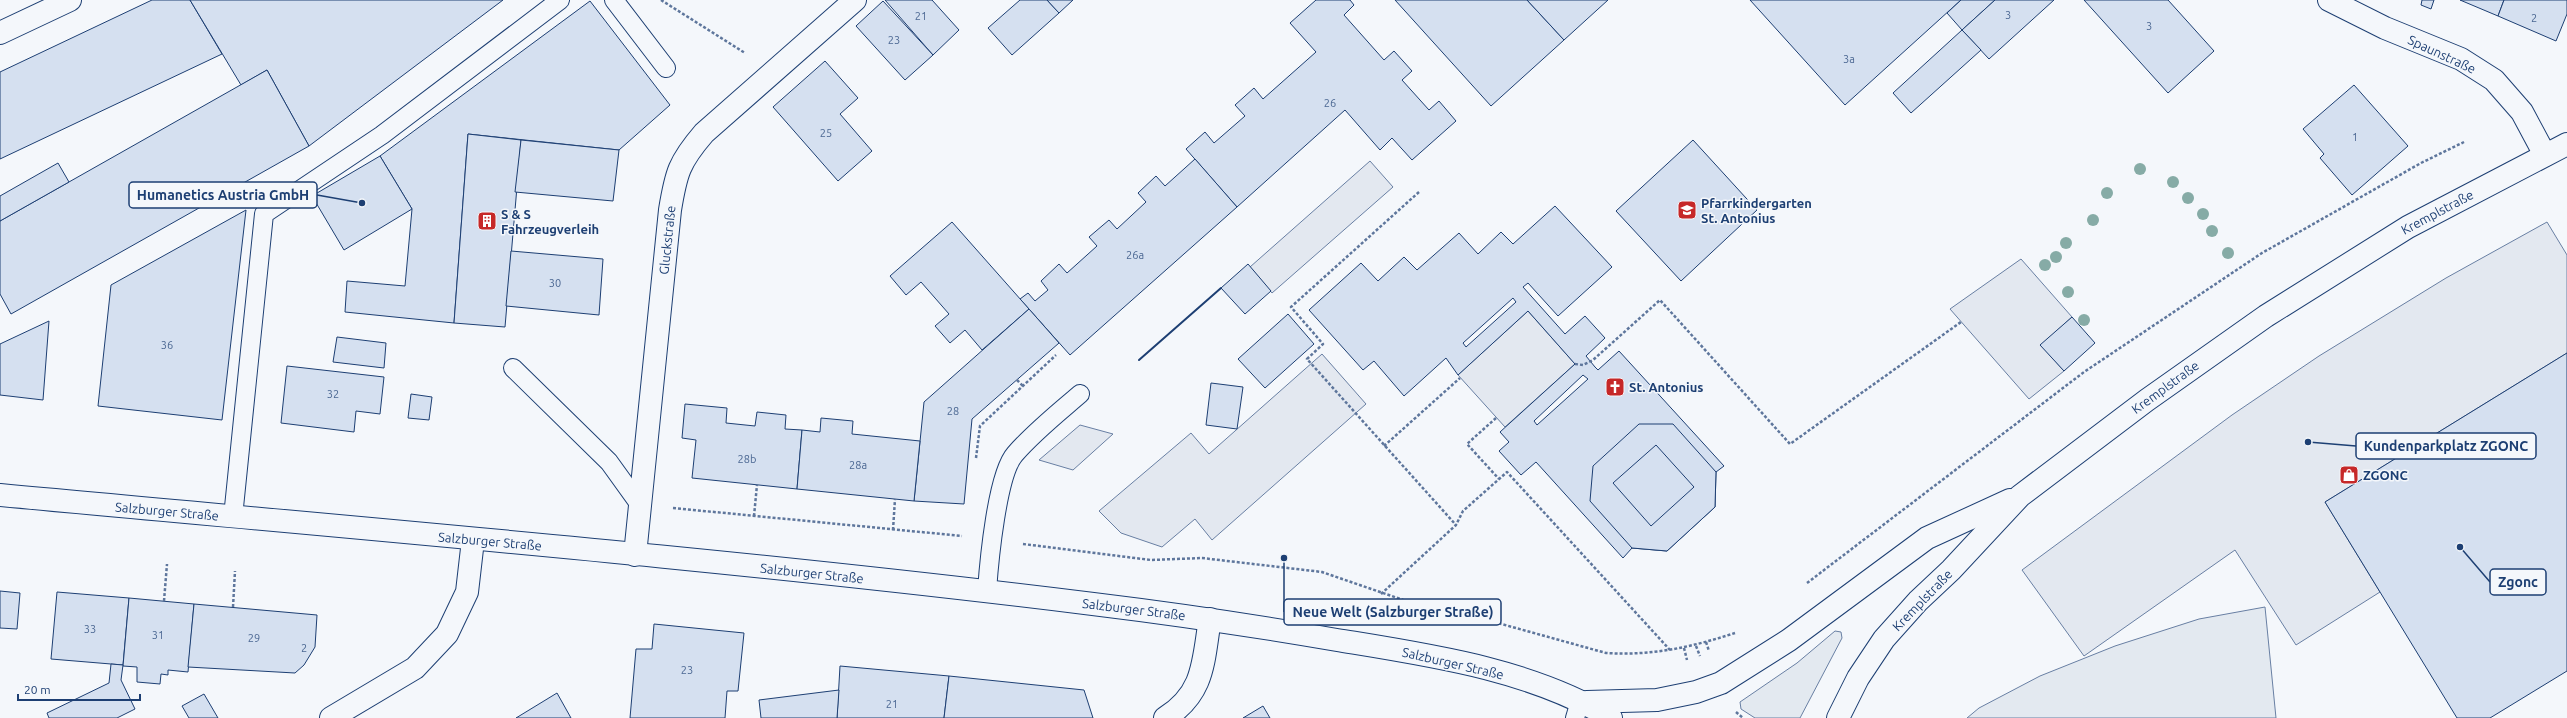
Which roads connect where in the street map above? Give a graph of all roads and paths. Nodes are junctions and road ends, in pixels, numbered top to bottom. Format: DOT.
graph roads {
  1 [pos="70,0"];
  2 [pos="560,0"];
  3 [pos="614,0"];
  4 [pos="661,0"];
  5 [pos="855,0"];
  6 [pos="2329,0"];
  7 [pos="0,33"];
  8 [pos="666,68"];
  9 [pos="774,72"];
  10 [pos="2464,142"];
  11 [pos="2567,144"];
  12 [pos="2545,155"];
  13 [pos="1419,192"];
  14 [pos="1961,322"];
  15 [pos="1575,364"];
  16 [pos="513,368"];
  17 [pos="1460,378"];
  18 [pos="1017,380"];
  19 [pos="1023,386"];
  20 [pos="1080,394"];
  21 [pos="1496,418"];
  22 [pos="1384,446"];
  23 [pos="1499,479"];
  24 [pos="757,485"];
  25 [pos="0,495"];
  26 [pos="2020,496"];
  27 [pos="895,499"];
  28 [pos="640,505"];
  29 [pos="670,508"];
  30 [pos="754,516"];
  31 [pos="233,517"];
  32 [pos="1456,525"];
  33 [pos="892,530"];
  34 [pos="473,540"];
  35 [pos="991,540"];
  36 [pos="635,555"];
  37 [pos="167,564"];
  38 [pos="235,571"];
  39 [pos="1806,584"];
  40 [pos="987,591"];
  41 [pos="1380,594"];
  42 [pos="164,601"];
  43 [pos="233,607"];
  44 [pos="1210,619"];
  45 [pos="1736,632"];
  46 [pos="1671,651"];
  47 [pos="1580,707"];
  48 [pos="331,718"];
  49 [pos="1165,718"];
  50 [pos="1611,718"];
  51 [pos="1838,718"];
  1 -- 7 [label="main road"];
  2 -- 31 [label="lane"];
  3 -- 8 [label="lane"];
  4 -- 9 [label="path"];
  5 -- 9 [label="main road, Gluckstraße"];
  6 -- 12 [label="main road, Spaunstraße"];
  9 -- 28 [label="main road, Gluckstraße"];
  10 -- 39 [label="path"];
  11 -- 12 [label="main road, Kremplstraße"];
  12 -- 26 [label="main road, Kremplstraße"];
  13 -- 22 [label="path"];
  14 -- 15 [label="path"];
  16 -- 28 [label="lane"];
  17 -- 22 [label="path"];
  18 -- 19 [label="path"];
  20 -- 35 [label="lane"];
  21 -- 23 [label="path"];
  22 -- 32 [label="path"];
  23 -- 32 [label="path"];
  23 -- 46 [label="path"];
  24 -- 30 [label="path"];
  25 -- 31 [label="main road, Salzburger Straße"];
  26 -- 47 [label="main road"];
  26 -- 51 [label="main road, Kremplstraße"];
  27 -- 33 [label="path"];
  28 -- 36 [label="main road, Gluckstraße"];
  29 -- 30 [label="path"];
  30 -- 33 [label="path"];
  31 -- 34 [label="main road, Salzburger Straße"];
  32 -- 41 [label="path"];
  33 -- 35 [label="path"];
  34 -- 36 [label="main road, Salzburger Straße"];
  34 -- 48 [label="main road"];
  35 -- 40 [label="lane"];
  35 -- 41 [label="path"];
  36 -- 40 [label="main road, Salzburger Straße"];
  37 -- 42 [label="path"];
  38 -- 43 [label="path"];
  40 -- 44 [label="main road, Salzburger Straße"];
  41 -- 46 [label="path"];
  44 -- 47 [label="main road, Salzburger Straße"];
  44 -- 49 [label="main road"];
  45 -- 46 [label="path"];
  47 -- 50 [label="main road, Salzburger Straße"];
}
